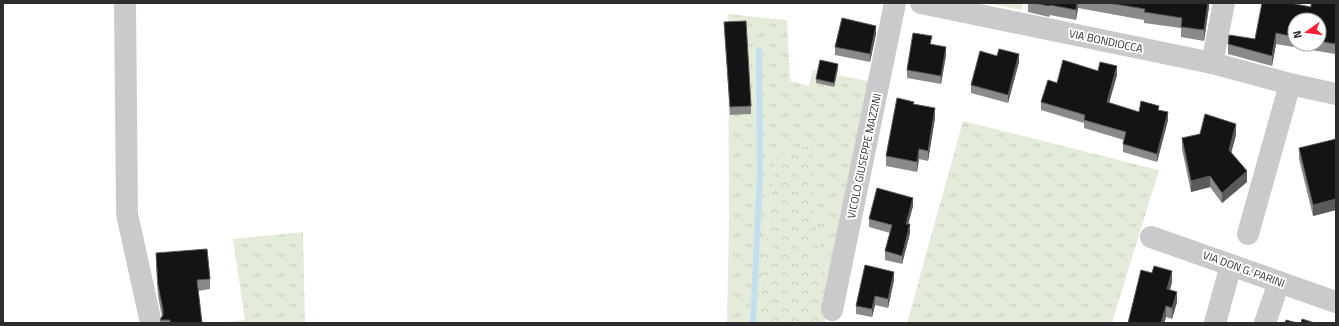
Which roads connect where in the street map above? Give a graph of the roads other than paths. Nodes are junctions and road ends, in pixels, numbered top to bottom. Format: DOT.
graph roads {
  1 [pos="125,3"];
  2 [pos="895,3"];
  3 [pos="921,3"];
  4 [pos="1224,3"];
  5 [pos="1212,63"];
  6 [pos="1290,84"];
  7 [pos="1336,94"];
  8 [pos="1248,234"];
  9 [pos="1152,236"];
  10 [pos="1231,265"];
  11 [pos="1279,282"];
  12 [pos="1336,302"];
  13 [pos="832,310"];
  14 [pos="151,323"];
  15 [pos="1214,323"];
  16 [pos="1265,323"];
  1 -- 14 [label="street"];
  2 -- 13 [label="street, VICOLO GIUSEPPE MAZZINI"];
  3 -- 5 [label="street, VIA BONDIOCCA"];
  4 -- 5 [label="street"];
  5 -- 6 [label="street, VIA BONDIOCCA"];
  6 -- 7 [label="street, VIA BONDIOCCA"];
  6 -- 8 [label="street"];
  9 -- 10 [label="street, VIA DON G. PARINI"];
  10 -- 11 [label="street, VIA DON G. PARINI"];
  10 -- 15 [label="street"];
  11 -- 12 [label="street, VIA DON G. PARINI"];
  11 -- 16 [label="street"];
}
